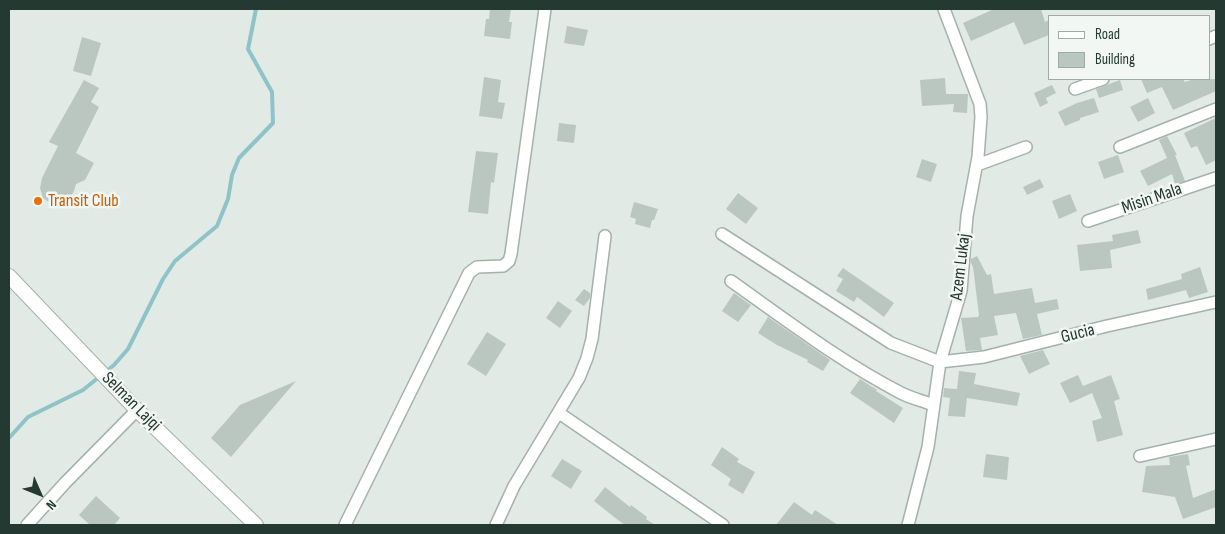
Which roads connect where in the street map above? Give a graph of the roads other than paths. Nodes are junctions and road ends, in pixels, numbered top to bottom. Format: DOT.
graph roads {
  1 [pos="545,9"];
  2 [pos="946,9"];
  3 [pos="1100,80"];
  4 [pos="1075,89"];
  5 [pos="1216,108"];
  6 [pos="1026,147"];
  7 [pos="1120,147"];
  8 [pos="977,166"];
  9 [pos="1216,178"];
  10 [pos="1088,221"];
  11 [pos="722,234"];
  12 [pos="605,236"];
  13 [pos="9,276"];
  14 [pos="731,281"];
  15 [pos="1216,302"];
  16 [pos="940,362"];
  17 [pos="934,405"];
  18 [pos="138,410"];
  19 [pos="559,413"];
  20 [pos="1216,438"];
  21 [pos="1140,456"];
  22 [pos="27,525"];
  23 [pos="256,525"];
  24 [pos="345,525"];
  25 [pos="496,525"];
  26 [pos="723,525"];
  27 [pos="908,525"];
  1 -- 24 [label="street"];
  2 -- 8 [label="street, Azem Lukaj"];
  3 -- 4 [label="street"];
  5 -- 7 [label="street"];
  6 -- 8 [label="street"];
  8 -- 16 [label="street, Azem Lukaj"];
  9 -- 10 [label="street, Misin Mala"];
  11 -- 16 [label="street"];
  12 -- 19 [label="street"];
  13 -- 18 [label="street, Selman Lajqi"];
  14 -- 17 [label="street"];
  15 -- 16 [label="street, Gucia"];
  16 -- 17 [label="street, Azem Lukaj"];
  17 -- 27 [label="street, Azem Lukaj"];
  18 -- 22 [label="street"];
  18 -- 23 [label="street, Selman Lajqi"];
  19 -- 25 [label="street"];
  19 -- 26 [label="street"];
  20 -- 21 [label="street"];
}
